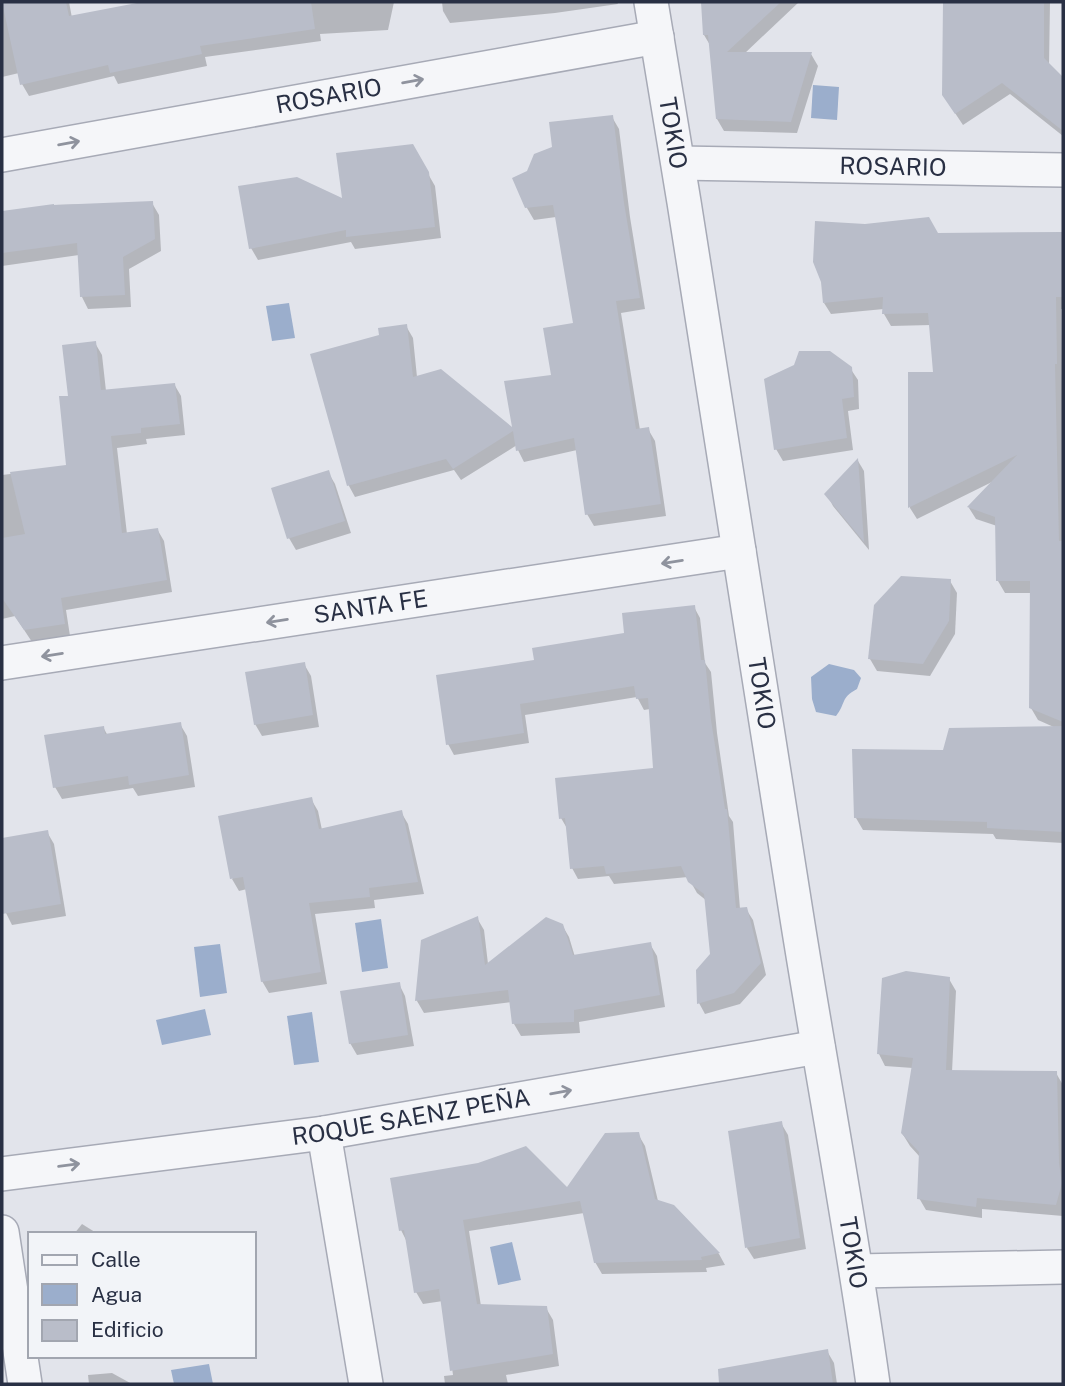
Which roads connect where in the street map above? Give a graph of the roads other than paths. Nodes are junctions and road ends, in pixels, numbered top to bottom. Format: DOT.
graph roads {
  1 [pos="652,2"];
  2 [pos="657,37"];
  3 [pos="2,155"];
  4 [pos="679,163"];
  5 [pos="1063,170"];
  6 [pos="739,551"];
  7 [pos="2,663"];
  8 [pos="818,1047"];
  9 [pos="324,1133"];
  10 [pos="2,1174"];
  11 [pos="2,1231"];
  12 [pos="1063,1267"];
  13 [pos="857,1270"];
  14 [pos="25,1384"];
  15 [pos="366,1384"];
  16 [pos="873,1384"];
  1 -- 2 [label="street, TOKIO"];
  3 -- 2 [label="street, ROSARIO, one-way"];
  2 -- 4 [label="street, TOKIO"];
  4 -- 5 [label="street, ROSARIO"];
  4 -- 6 [label="street, TOKIO"];
  6 -- 7 [label="street, SANTA FE, one-way"];
  6 -- 8 [label="street, TOKIO"];
  9 -- 8 [label="street, ROQUE SAENZ PEÑA, one-way"];
  8 -- 13 [label="street, TOKIO"];
  10 -- 9 [label="street, ROQUE SAENZ PEÑA, one-way"];
  9 -- 15 [label="street"];
  11 -- 14 [label="street"];
  12 -- 13 [label="street"];
  13 -- 16 [label="street, TOKIO"];
}
